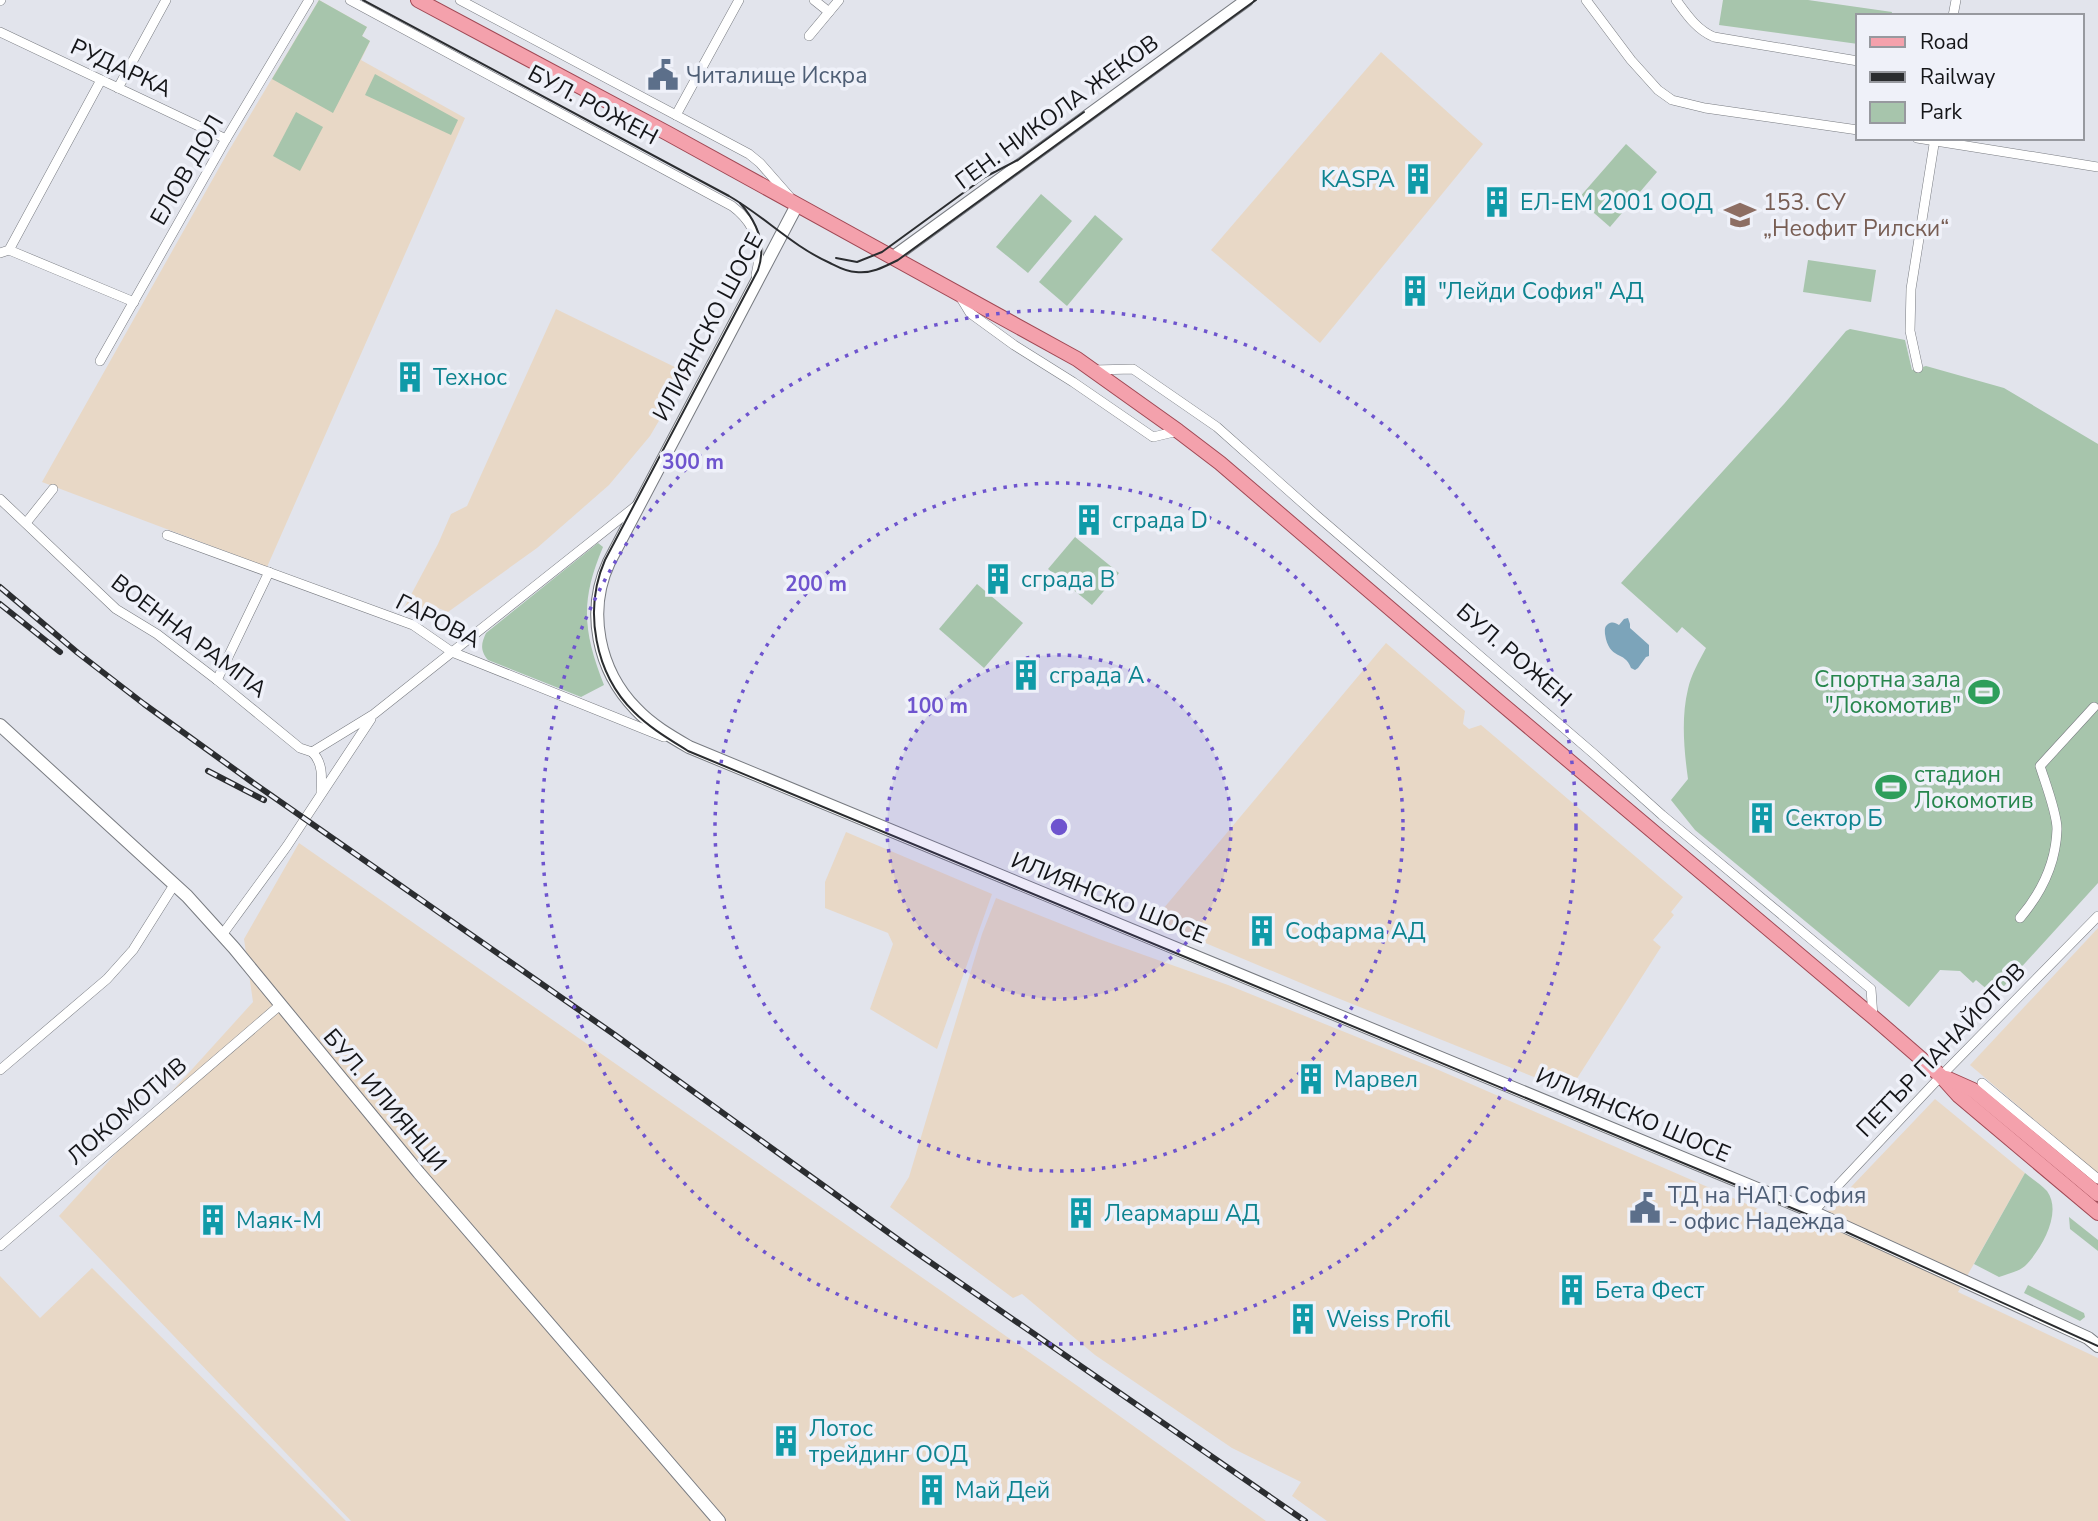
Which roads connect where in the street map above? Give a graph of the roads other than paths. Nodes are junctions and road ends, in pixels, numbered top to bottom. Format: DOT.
graph roads {
  1 [pos="166,0"];
  2 [pos="309,0"];
  3 [pos="350,0"];
  4 [pos="418,0"];
  5 [pos="460,0"];
  6 [pos="739,0"];
  7 [pos="814,0"];
  8 [pos="839,0"];
  9 [pos="1246,0"];
  10 [pos="1586,0"];
  11 [pos="1676,0"];
  12 [pos="829,12"];
  13 [pos="0,32"];
  14 [pos="809,36"];
  15 [pos="1856,61"];
  16 [pos="101,80"];
  17 [pos="118,88"];
  18 [pos="676,115"];
  19 [pos="1856,130"];
  20 [pos="226,139"];
  21 [pos="1934,140"];
  22 [pos="2098,167"];
  23 [pos="797,205"];
  24 [pos="5,252"];
  25 [pos="892,258"];
  26 [pos="752,289"];
  27 [pos="958,294"];
  28 [pos="134,302"];
  29 [pos="100,361"];
  30 [pos="1918,368"];
  31 [pos="1092,370"];
  32 [pos="1178,430"];
  33 [pos="53,489"];
  34 [pos="0,499"];
  35 [pos="640,502"];
  36 [pos="26,523"];
  37 [pos="167,535"];
  38 [pos="269,572"];
  39 [pos="453,652"];
  40 [pos="217,680"];
  41 [pos="2094,707"];
  42 [pos="374,714"];
  43 [pos="0,725"];
  44 [pos="689,747"];
  45 [pos="312,752"];
  46 [pos="321,795"];
  47 [pos="174,885"];
  48 [pos="2098,916"];
  49 [pos="2021,918"];
  50 [pos="222,935"];
  51 [pos="279,1006"];
  52 [pos="1873,1017"];
  53 [pos="0,1070"];
  54 [pos="1941,1076"];
  55 [pos="1982,1083"];
  56 [pos="2098,1179"];
  57 [pos="2098,1194"];
  58 [pos="1813,1212"];
  59 [pos="2098,1213"];
  60 [pos="0,1246"];
  61 [pos="2095,1341"];
  62 [pos="719,1521"];
  1 -- 17 [label="street"];
  2 -- 20 [label="street, ЕЛОВ ДОЛ"];
  3 -- 26 [label="street, БУЛ. РОЖЕН"];
  4 -- 23 [label="main road, БУЛ. РОЖЕН"];
  5 -- 18 [label="street, БУЛ. РОЖЕН"];
  6 -- 18 [label="street"];
  7 -- 12 [label="street"];
  8 -- 12 [label="street"];
  9 -- 25 [label="street, ГЕН. НИКОЛА ЖЕКОВ"];
  10 -- 19 [label="street"];
  11 -- 15 [label="street"];
  12 -- 14 [label="street"];
  13 -- 16 [label="street, РУДАРКА"];
  16 -- 17 [label="street, РУДАРКА"];
  16 -- 24 [label="street"];
  17 -- 20 [label="street, РУДАРКА"];
  18 -- 23 [label="street, БУЛ. РОЖЕН"];
  20 -- 28 [label="street, ЕЛОВ ДОЛ"];
  21 -- 22 [label="street"];
  21 -- 30 [label="street"];
  23 -- 25 [label="main road, БУЛ. РОЖЕН"];
  23 -- 26 [label="street, ИЛИЯНСКО ШОСЕ"];
  24 -- 28 [label="street"];
  25 -- 27 [label="main road, БУЛ. РОЖЕН"];
  26 -- 35 [label="street, ИЛИЯНСКО ШОСЕ"];
  27 -- 31 [label="main road, БУЛ. РОЖЕН"];
  27 -- 32 [label="street, БУЛ. РОЖЕН"];
  28 -- 29 [label="street, ЕЛОВ ДОЛ"];
  31 -- 32 [label="main road, БУЛ. РОЖЕН"];
  31 -- 52 [label="street, БУЛ. РОЖЕН"];
  32 -- 52 [label="main road, БУЛ. РОЖЕН"];
  33 -- 36 [label="street"];
  34 -- 36 [label="street, ВОЕННА РАМПА"];
  35 -- 39 [label="street"];
  35 -- 44 [label="street, ИЛИЯНСКО ШОСЕ"];
  36 -- 40 [label="street, ВОЕННА РАМПА"];
  37 -- 38 [label="street, ГАРОВА"];
  38 -- 39 [label="street, ГАРОВА"];
  38 -- 40 [label="street"];
  39 -- 42 [label="street"];
  39 -- 44 [label="street, ГАРОВА"];
  40 -- 45 [label="street, ВОЕННА РАМПА"];
  41 -- 49 [label="street"];
  42 -- 45 [label="street"];
  42 -- 46 [label="street"];
  43 -- 47 [label="street, БУЛ. ИЛИЯНЦИ"];
  44 -- 58 [label="street, ИЛИЯНСКО ШОСЕ"];
  45 -- 46 [label="street"];
  46 -- 50 [label="street"];
  47 -- 50 [label="street, БУЛ. ИЛИЯНЦИ"];
  47 -- 53 [label="street"];
  48 -- 54 [label="street, ПЕТЪР ПАНАЙОТОВ"];
  50 -- 51 [label="street, БУЛ. ИЛИЯНЦИ"];
  51 -- 60 [label="street, ЛОКОМОТИВ"];
  51 -- 62 [label="street, БУЛ. ИЛИЯНЦИ"];
  52 -- 54 [label="main road, БУЛ. РОЖЕН"];
  54 -- 57 [label="main road, БУЛ. РОЖЕН"];
  54 -- 58 [label="street, ПЕТЪР ПАНАЙОТОВ"];
  54 -- 59 [label="main road, БУЛ. РОЖЕН"];
  55 -- 56 [label="street"];
  58 -- 61 [label="street, ИЛИЯНСКО ШОСЕ"];
}
